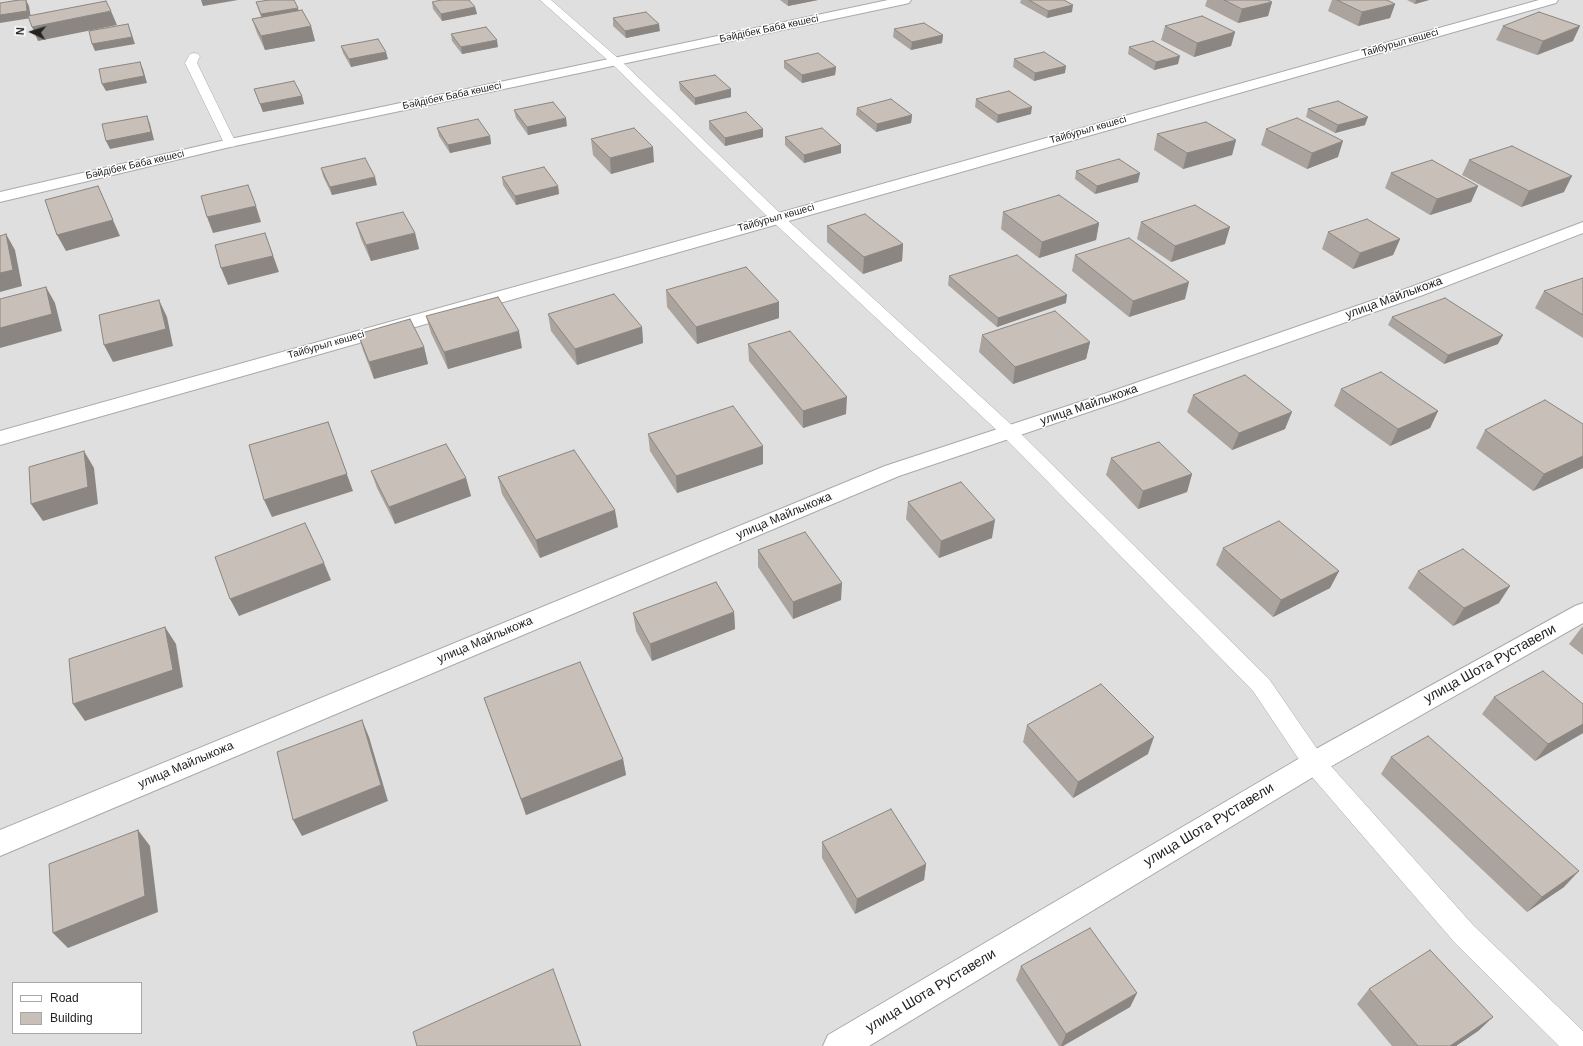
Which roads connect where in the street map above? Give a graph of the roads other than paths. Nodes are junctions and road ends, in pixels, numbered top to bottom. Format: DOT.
graph roads {
  1 [pos="545,0"];
  2 [pos="1552,0"];
  3 [pos="895,1"];
  4 [pos="194,56"];
  5 [pos="615,61"];
  6 [pos="230,143"];
  7 [pos="0,197"];
  8 [pos="778,218"];
  9 [pos="1583,227"];
  10 [pos="1009,432"];
  11 [pos="0,438"];
  12 [pos="1583,612"];
  13 [pos="1314,763"];
  14 [pos="0,843"];
  15 [pos="839,1046"];
  16 [pos="1579,1046"];
  1 -- 5 [label="lane"];
  2 -- 8 [label="street, Тайбурыл көшесі"];
  3 -- 5 [label="street, Бәйдібек Баба көшесі"];
  4 -- 6 [label="lane"];
  5 -- 6 [label="street, Бәйдібек Баба көшесі"];
  5 -- 8 [label="lane"];
  6 -- 7 [label="street, Бәйдібек Баба көшесі"];
  8 -- 10 [label="lane"];
  8 -- 11 [label="street, Тайбурыл көшесі"];
  9 -- 10 [label="street, улица Майлыкожа"];
  10 -- 13 [label="lane"];
  10 -- 14 [label="street, улица Майлыкожа"];
  12 -- 13 [label="street, улица Шота Руставели"];
  13 -- 15 [label="street, улица Шота Руставели"];
  13 -- 16 [label="lane"];
}
